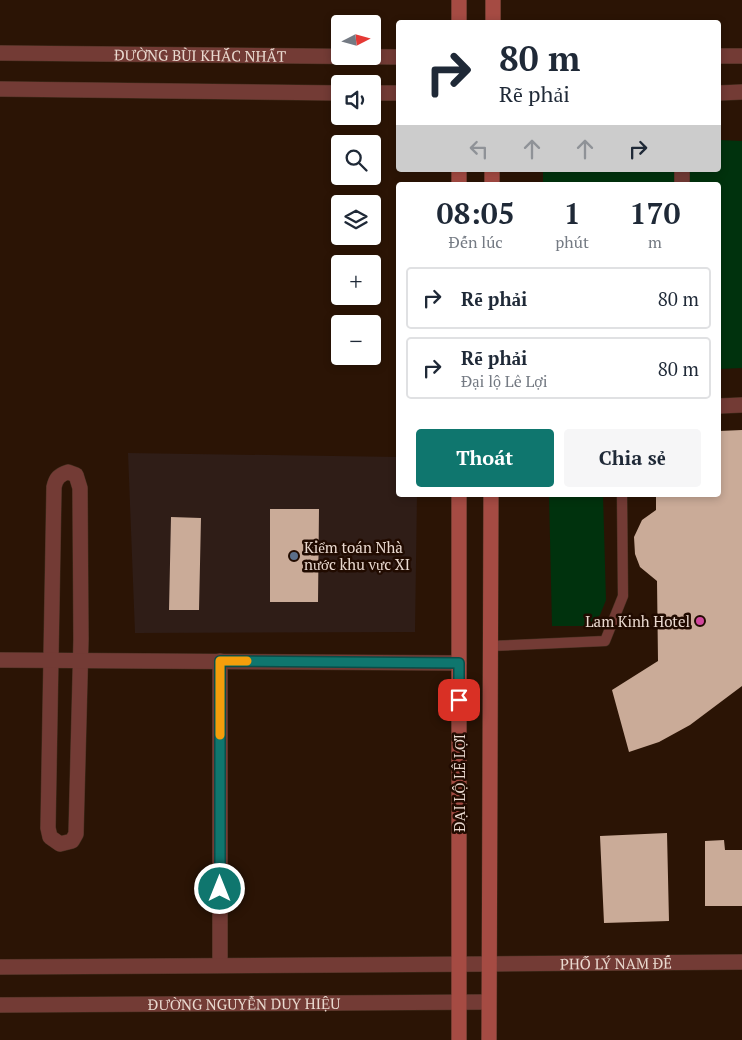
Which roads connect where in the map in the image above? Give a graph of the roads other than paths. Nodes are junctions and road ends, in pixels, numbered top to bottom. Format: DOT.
graph roads {
  1 [pos="459,0"];
  2 [pos="493,0"];
  3 [pos="459,20"];
  4 [pos="493,20"];
  5 [pos="0,53"];
  6 [pos="721,56"];
  7 [pos="742,56"];
  8 [pos="396,57"];
  9 [pos="0,89"];
  10 [pos="742,92"];
  11 [pos="331,93"];
  12 [pos="381,93"];
  13 [pos="396,93"];
  14 [pos="721,93"];
  15 [pos="721,406"];
  16 [pos="742,406"];
  17 [pos="459,497"];
  18 [pos="491,497"];
  19 [pos="622,497"];
  20 [pos="490,646"];
  21 [pos="0,660"];
  22 [pos="50,660"];
  23 [pos="81,660"];
  24 [pos="220,661"];
  25 [pos="459,663"];
  26 [pos="742,962"];
  27 [pos="459,963"];
  28 [pos="488,964"];
  29 [pos="220,965"];
  30 [pos="0,967"];
  31 [pos="458,1002"];
  32 [pos="488,1002"];
  33 [pos="0,1004"];
  34 [pos="459,1040"];
  35 [pos="489,1040"];
  1 -- 3 [label="main road"];
  2 -- 4 [label="main road"];
  5 -- 8 [label="street, ĐƯỜNG BÙI KHẮC NHẤT"];
  6 -- 7 [label="street"];
  9 -- 11 [label="street"];
  10 -- 14 [label="street"];
  12 -- 13 [label="street"];
  15 -- 16 [label="street"];
  17 -- 25 [label="main road, ĐẠI LỘ LÊ LỢI"];
  18 -- 20 [label="main road, ĐẠI LỘ LÊ LỢI"];
  19 -- 20 [label="lane"];
  20 -- 28 [label="main road, ĐẠI LỘ LÊ LỢI"];
  21 -- 22 [label="street"];
  22 -- 23 [label="street"];
  22 -- 23 [label="street"];
  22 -- 23 [label="street"];
  23 -- 24 [label="street"];
  24 -- 25 [label="street"];
  24 -- 29 [label="street"];
  25 -- 27 [label="main road, ĐẠI LỘ LÊ LỢI"];
  26 -- 28 [label="street, PHỐ LÝ NAM ĐẾ"];
  27 -- 28 [label="street"];
  27 -- 29 [label="street"];
  27 -- 31 [label="main road, ĐẠI LỘ LÊ LỢI"];
  28 -- 32 [label="main road, ĐẠI LỘ LÊ LỢI"];
  29 -- 30 [label="street"];
  31 -- 32 [label="street, ĐƯỜNG NGUYỄN DUY HIỆU"];
  31 -- 33 [label="street, ĐƯỜNG NGUYỄN DUY HIỆU"];
  31 -- 34 [label="main road, ĐẠI LỘ LÊ LỢI"];
  32 -- 35 [label="main road, ĐẠI LỘ LÊ LỢI"];
}
